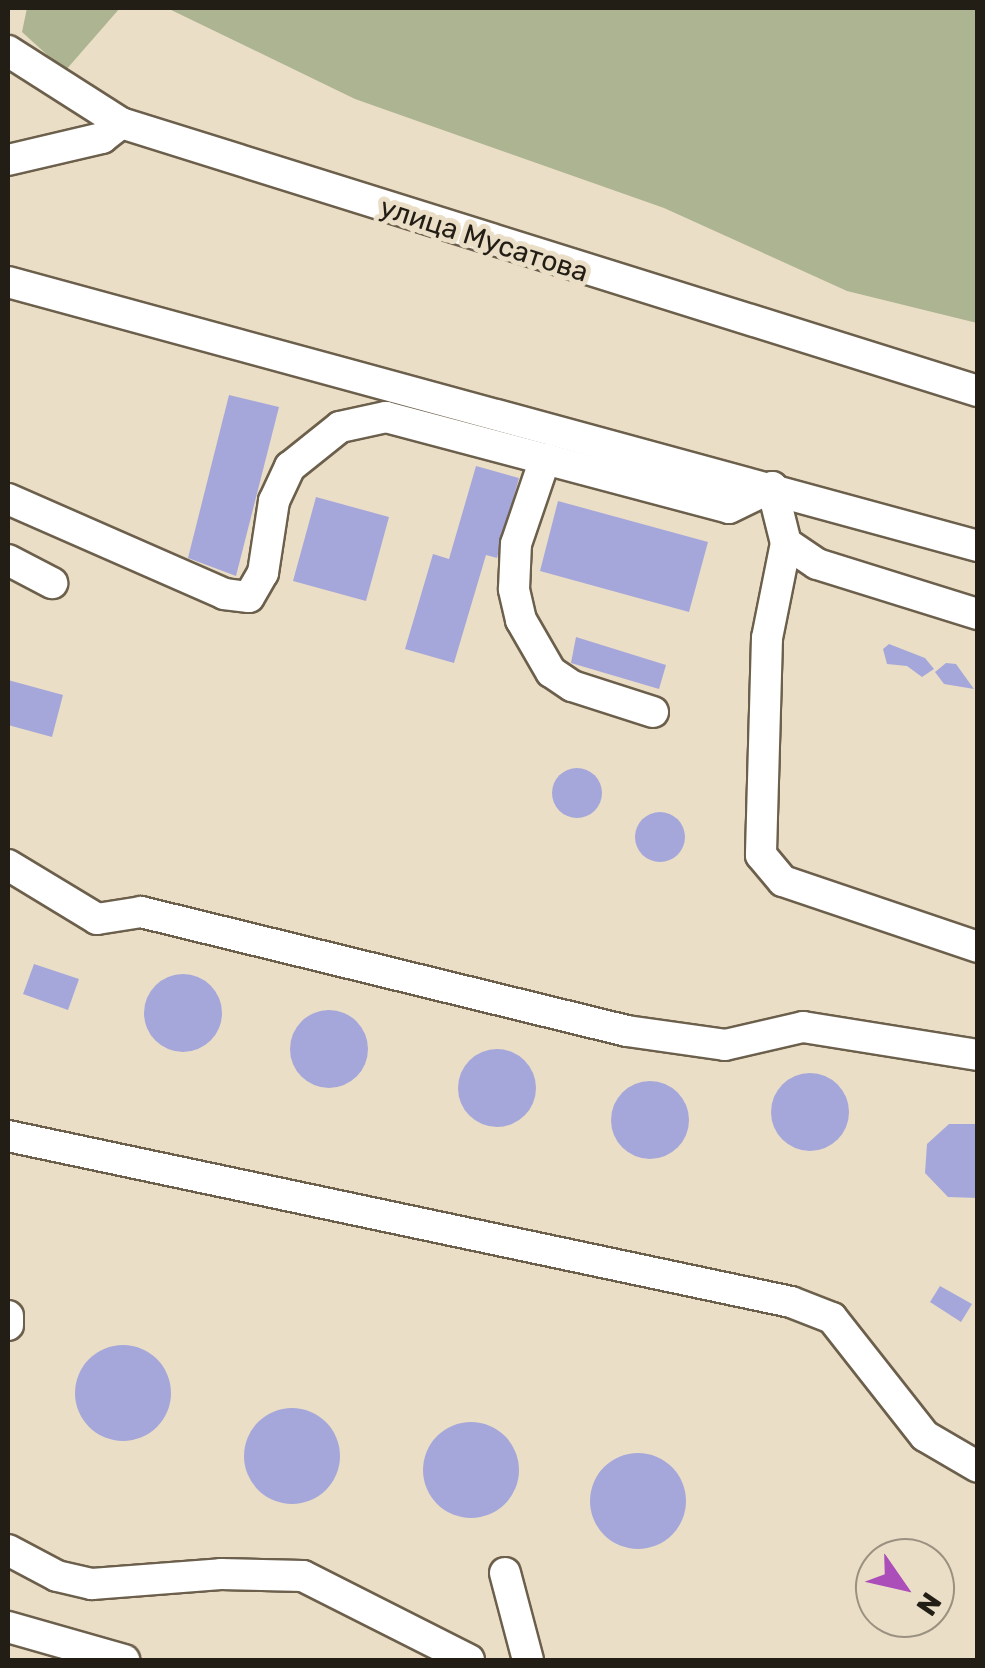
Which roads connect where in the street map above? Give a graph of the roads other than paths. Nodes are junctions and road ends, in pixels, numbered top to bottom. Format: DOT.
graph roads {
  1 [pos="8,51"];
  2 [pos="120,123"];
  3 [pos="8,160"];
  4 [pos="8,282"];
  5 [pos="978,391"];
  6 [pos="545,459"];
  7 [pos="772,487"];
  8 [pos="8,498"];
  9 [pos="786,543"];
  10 [pos="978,546"];
  11 [pos="8,560"];
  12 [pos="52,583"];
  13 [pos="978,614"];
  14 [pos="653,712"];
  15 [pos="8,865"];
  16 [pos="978,947"];
  17 [pos="978,1056"];
  18 [pos="8,1136"];
  19 [pos="8,1316"];
  20 [pos="8,1326"];
  21 [pos="978,1467"];
  22 [pos="8,1550"];
  23 [pos="505,1572"];
  24 [pos="8,1627"];
  25 [pos="124,1660"];
  26 [pos="469,1660"];
  27 [pos="528,1660"];
  1 -- 2 [label="street, улица Мусатова"];
  2 -- 3 [label="street"];
  2 -- 5 [label="street, улица Мусатова"];
  4 -- 7 [label="street"];
  6 -- 7 [label="street"];
  6 -- 8 [label="street"];
  6 -- 14 [label="street"];
  7 -- 9 [label="street"];
  7 -- 10 [label="street"];
  9 -- 13 [label="street"];
  9 -- 16 [label="street"];
  11 -- 12 [label="street"];
  15 -- 17 [label="street"];
  18 -- 21 [label="street"];
  19 -- 20 [label="street"];
  22 -- 26 [label="street"];
  23 -- 27 [label="street"];
  24 -- 25 [label="street"];
}
